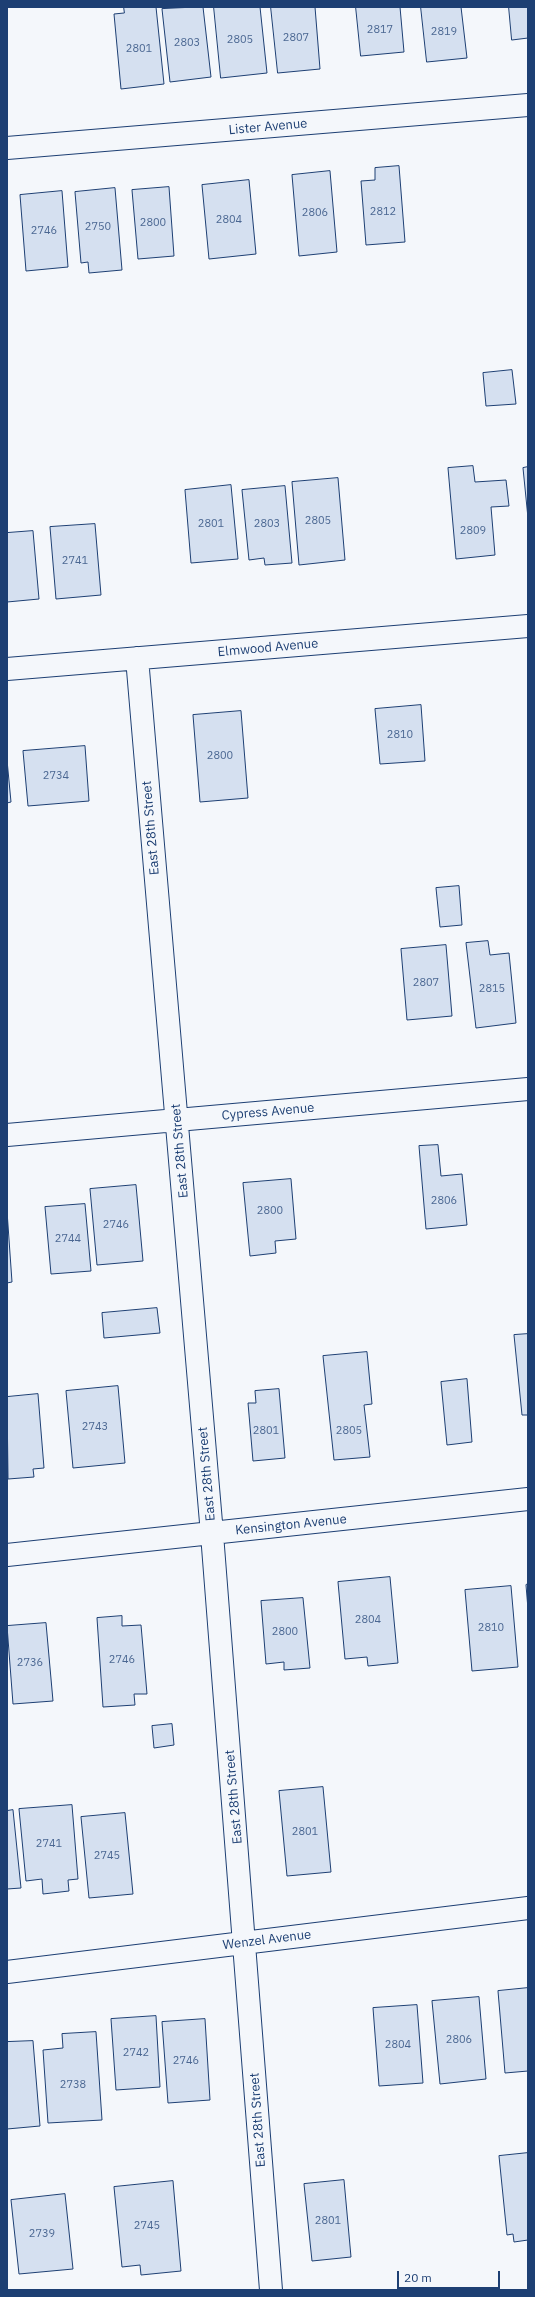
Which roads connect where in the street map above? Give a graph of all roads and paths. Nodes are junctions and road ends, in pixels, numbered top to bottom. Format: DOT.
graph roads {
  1 [pos="528,105"];
  2 [pos="7,148"];
  3 [pos="528,626"];
  4 [pos="137,658"];
  5 [pos="7,669"];
  6 [pos="528,1089"];
  7 [pos="177,1120"];
  8 [pos="7,1135"];
  9 [pos="528,1499"];
  10 [pos="212,1534"];
  11 [pos="7,1554"];
  12 [pos="528,1908"];
  13 [pos="245,1943"];
  14 [pos="7,1972"];
  15 [pos="271,2290"];
  1 -- 2 [label="street, Lister Avenue"];
  3 -- 4 [label="street, Elmwood Avenue"];
  4 -- 5 [label="street, Elmwood Avenue"];
  4 -- 7 [label="street, East 28th Street"];
  6 -- 7 [label="street, Cypress Avenue"];
  7 -- 8 [label="street, Cypress Avenue"];
  7 -- 10 [label="street, East 28th Street"];
  9 -- 10 [label="street, Kensington Avenue"];
  10 -- 11 [label="street, Kensington Avenue"];
  10 -- 13 [label="street, East 28th Street"];
  12 -- 13 [label="street, Wenzel Avenue"];
  13 -- 14 [label="street, Wenzel Avenue"];
  13 -- 15 [label="street, East 28th Street"];
}
